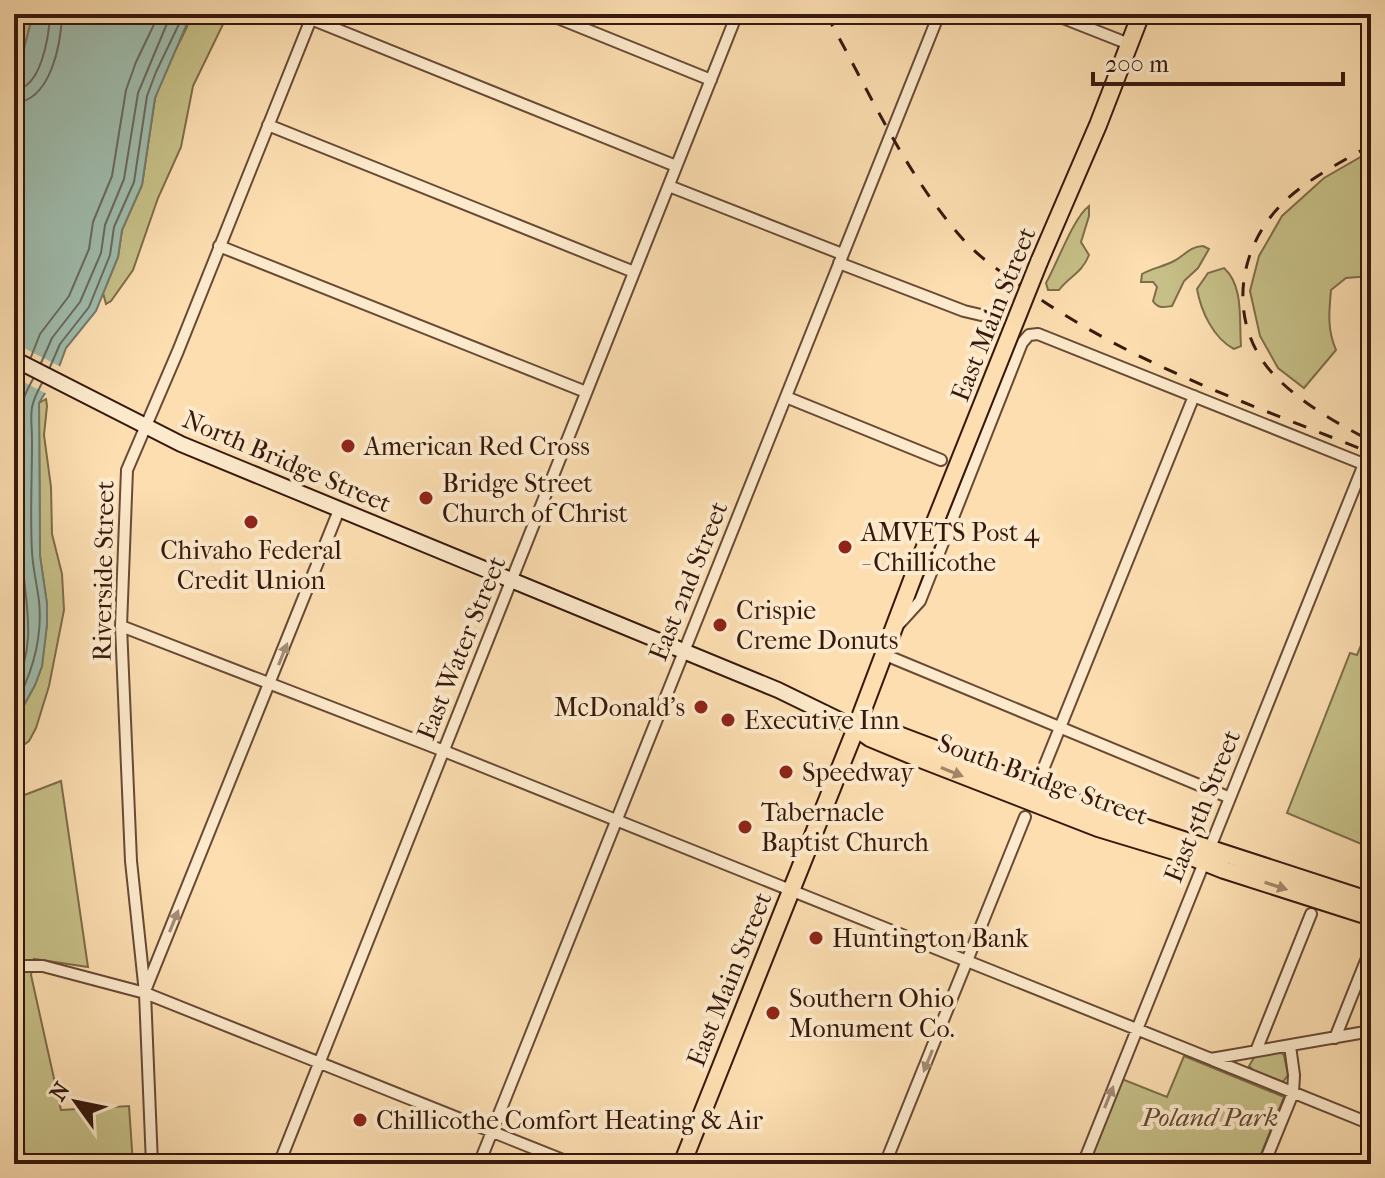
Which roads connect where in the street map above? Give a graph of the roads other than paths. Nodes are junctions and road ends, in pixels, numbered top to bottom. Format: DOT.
graph roads {
  1 [pos="548,14"];
  2 [pos="737,14"];
  3 [pos="939,14"];
  4 [pos="1053,14"];
  5 [pos="1141,14"];
  6 [pos="312,16"];
  7 [pos="1129,44"];
  8 [pos="711,80"];
  9 [pos="268,125"];
  10 [pos="676,166"];
  11 [pos="669,186"];
  12 [pos="219,246"];
  13 [pos="840,259"];
  14 [pos="634,272"];
  15 [pos="981,315"];
  16 [pos="14,359"];
  17 [pos="586,392"];
  18 [pos="1194,396"];
  19 [pos="786,397"];
  20 [pos="145,426"];
  21 [pos="941,460"];
  22 [pos="1367,466"];
  23 [pos="339,510"];
  24 [pos="512,579"];
  25 [pos="121,626"];
  26 [pos="891,633"];
  27 [pos="683,652"];
  28 [pos="883,654"];
  29 [pos="270,684"];
  30 [pos="856,728"];
  31 [pos="1060,728"];
  32 [pos="444,751"];
  33 [pos="1040,777"];
  34 [pos="1228,797"];
  35 [pos="1025,817"];
  36 [pos="617,821"];
  37 [pos="1205,854"];
  38 [pos="791,890"];
  39 [pos="1371,901"];
  40 [pos="1311,914"];
  41 [pos="1371,917"];
  42 [pos="1371,948"];
  43 [pos="967,962"];
  44 [pos="14,966"];
  45 [pos="145,993"];
  46 [pos="1136,1030"];
  47 [pos="1371,1031"];
  48 [pos="1335,1038"];
  49 [pos="1290,1046"];
  50 [pos="1256,1051"];
  51 [pos="1211,1059"];
  52 [pos="320,1062"];
  53 [pos="1293,1093"];
  54 [pos="1371,1124"];
  55 [pos="492,1131"];
  56 [pos="14,1135"];
  57 [pos="21,1164"];
  58 [pos="152,1164"];
  59 [pos="279,1164"];
  60 [pos="479,1164"];
  61 [pos="573,1164"];
  62 [pos="682,1164"];
  63 [pos="885,1164"];
  64 [pos="1083,1164"];
  65 [pos="1264,1164"];
  1 -- 8 [label="street"];
  2 -- 8 [label="street, East Water Street"];
  3 -- 13 [label="street, East 2nd Street"];
  4 -- 7 [label="street"];
  5 -- 7 [label="main road, East Main Street"];
  6 -- 9 [label="street, Riverside Street"];
  6 -- 10 [label="street"];
  7 -- 26 [label="main road, East Main Street, bridge"];
  8 -- 10 [label="street, East Water Street"];
  9 -- 12 [label="street, Riverside Street"];
  9 -- 14 [label="street"];
  10 -- 11 [label="street, East Water Street"];
  11 -- 13 [label="street"];
  11 -- 14 [label="street, East Water Street"];
  12 -- 17 [label="street"];
  12 -- 20 [label="street, Riverside Street"];
  13 -- 15 [label="street"];
  13 -- 19 [label="street, East 2nd Street"];
  14 -- 17 [label="street, East Water Street"];
  16 -- 20 [label="main road, North Bridge Street"];
  17 -- 24 [label="street, East Water Street"];
  18 -- 22 [label="street"];
  18 -- 26 [label="street, East Main Street"];
  18 -- 31 [label="street"];
  19 -- 21 [label="street"];
  19 -- 27 [label="street, East 2nd Street"];
  20 -- 23 [label="main road, North Bridge Street"];
  20 -- 25 [label="street, Riverside Street"];
  22 -- 34 [label="street, East 5th Street"];
  23 -- 24 [label="main road, North Bridge Street"];
  29 -- 23 [label="street, one-way"];
  24 -- 27 [label="main road, North Bridge Street"];
  24 -- 32 [label="street, East Water Street"];
  25 -- 29 [label="street"];
  25 -- 45 [label="street, Riverside Street"];
  26 -- 28 [label="main road, East Main Street"];
  27 -- 30 [label="main road, North Bridge Street"];
  27 -- 36 [label="street, East 2nd Street"];
  28 -- 30 [label="main road, East Main Street"];
  28 -- 31 [label="street"];
  29 -- 32 [label="street"];
  45 -- 29 [label="street, one-way"];
  30 -- 37 [label="main road, South Bridge Street"];
  30 -- 38 [label="main road, East Main Street"];
  31 -- 33 [label="street"];
  31 -- 34 [label="street"];
  32 -- 36 [label="street"];
  32 -- 52 [label="street, East Water Street"];
  34 -- 37 [label="street, East 5th Street"];
  35 -- 43 [label="street"];
  36 -- 38 [label="street"];
  36 -- 55 [label="street, East 2nd Street"];
  37 -- 39 [label="main road, South Bridge Street"];
  37 -- 41 [label="main road, South Bridge Street, one-way"];
  37 -- 46 [label="street, East 5th Street"];
  38 -- 43 [label="street"];
  38 -- 62 [label="main road, East Main Street"];
  40 -- 50 [label="street"];
  42 -- 48 [label="street"];
  43 -- 46 [label="street"];
  43 -- 63 [label="street, one-way"];
  44 -- 45 [label="street"];
  45 -- 52 [label="street"];
  45 -- 58 [label="street, Riverside Street"];
  46 -- 51 [label="street"];
  64 -- 46 [label="street, East 5th Street, one-way"];
  47 -- 48 [label="street"];
  48 -- 49 [label="street"];
  49 -- 50 [label="street"];
  49 -- 53 [label="street"];
  50 -- 51 [label="street"];
  51 -- 53 [label="street"];
  52 -- 55 [label="street"];
  52 -- 59 [label="street, East Water Street"];
  53 -- 54 [label="street"];
  53 -- 65 [label="street"];
  55 -- 60 [label="street, East 2nd Street"];
  55 -- 61 [label="street"];
  56 -- 57 [label="street"];
}
